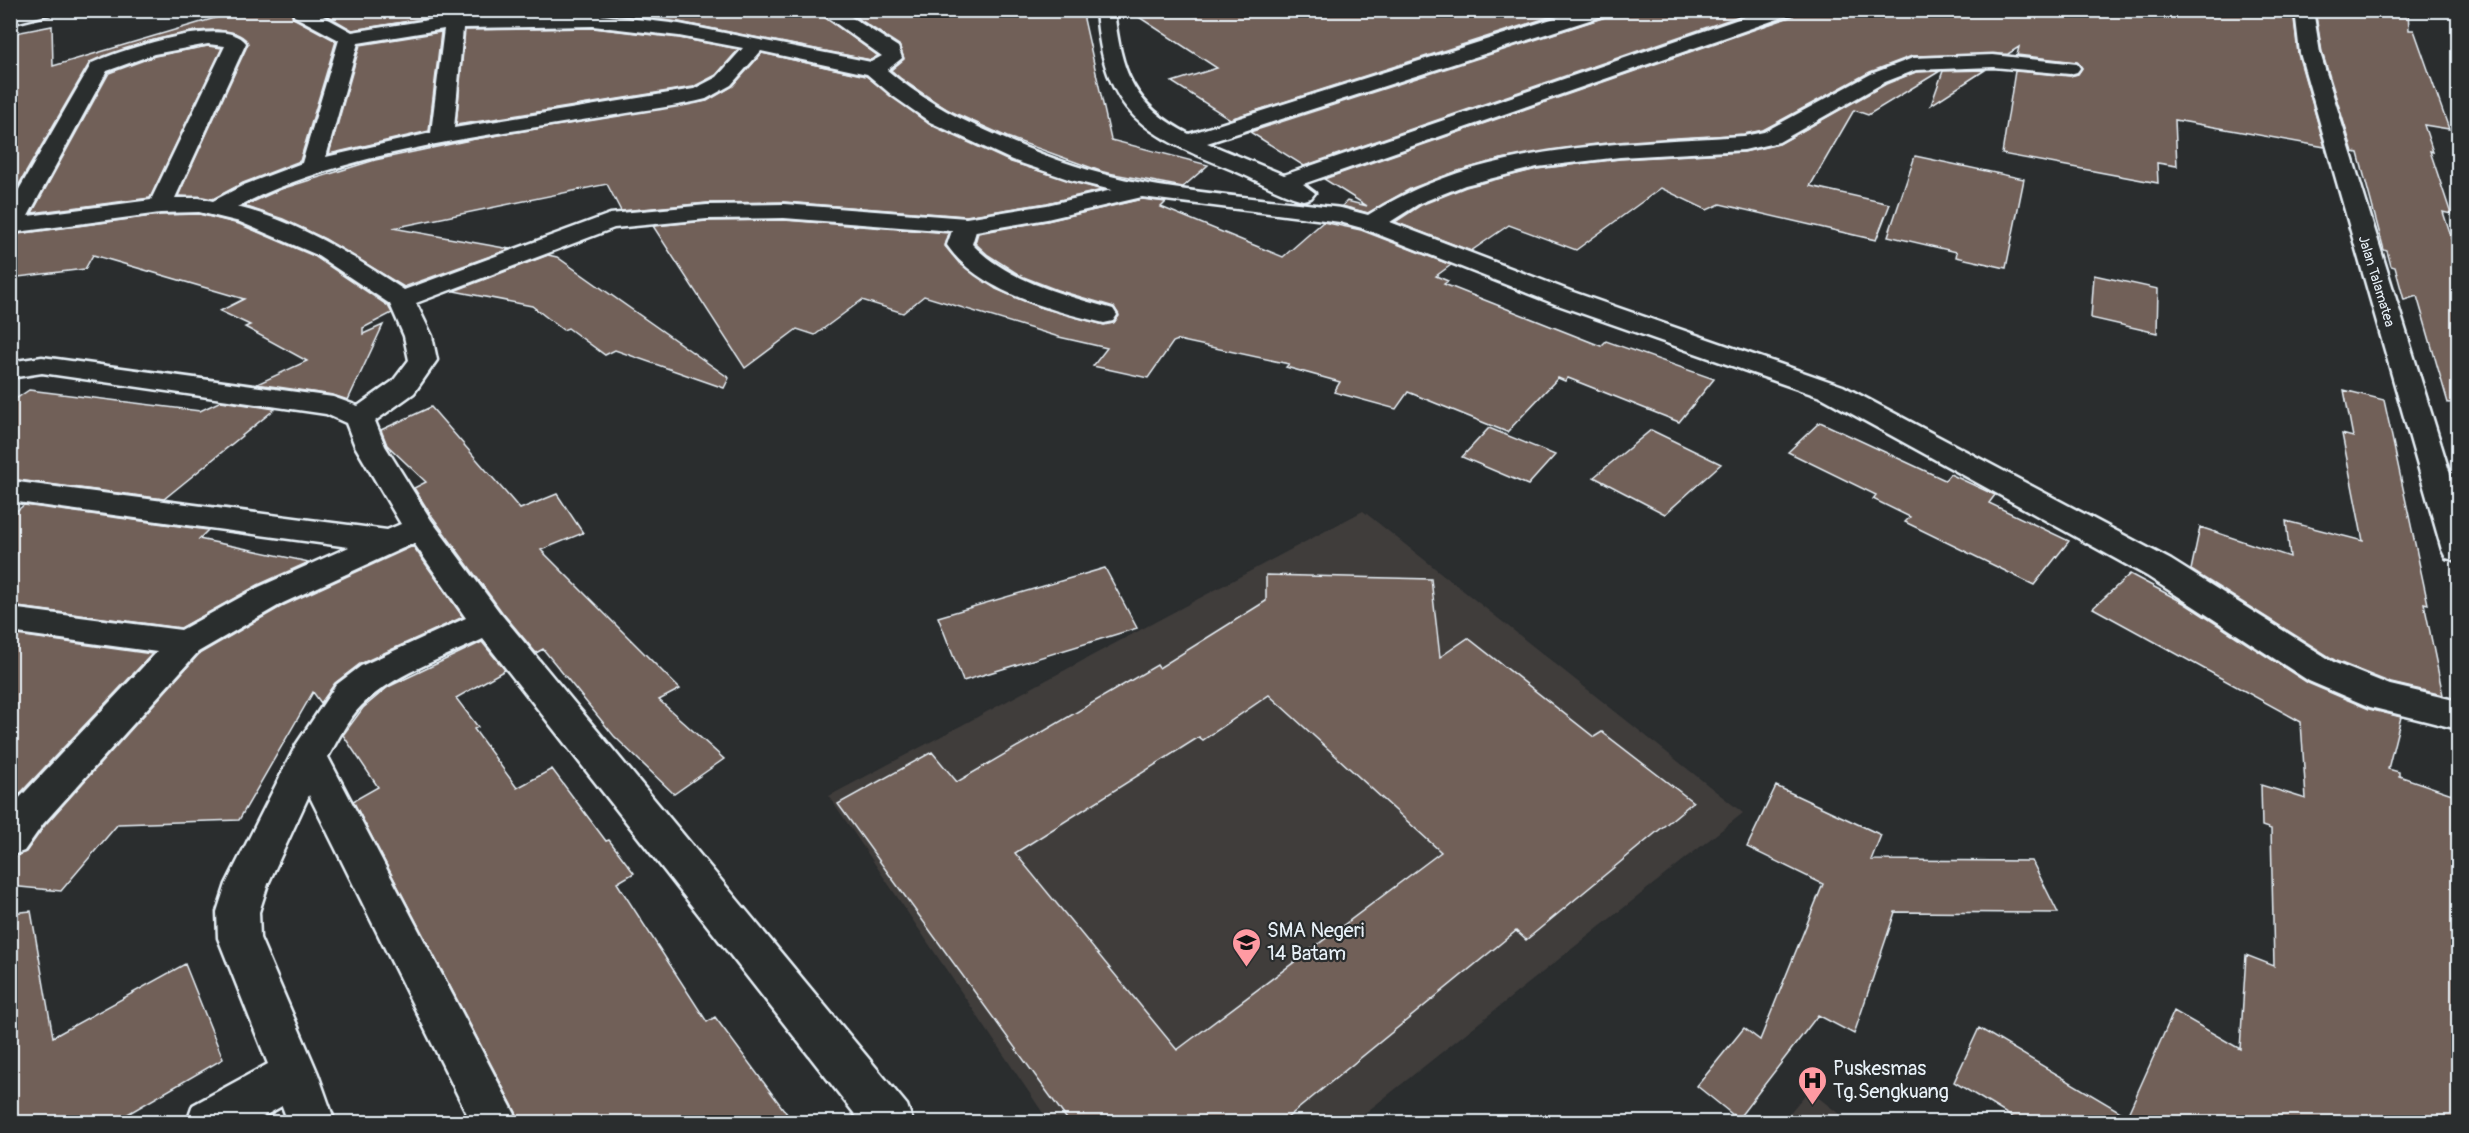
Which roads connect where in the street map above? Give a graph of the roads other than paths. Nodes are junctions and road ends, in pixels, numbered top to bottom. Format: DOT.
graph roads {
  1 [pos="43,10"];
  2 [pos="826,10"];
  3 [pos="1105,10"];
  4 [pos="1602,10"];
  5 [pos="1785,10"];
  6 [pos="2304,10"];
  7 [pos="301,12"];
  8 [pos="10,18"];
  9 [pos="454,22"];
  10 [pos="349,38"];
  11 [pos="756,44"];
  12 [pos="2070,68"];
  13 [pos="874,69"];
  14 [pos="442,137"];
  15 [pos="1189,141"];
  16 [pos="312,167"];
  17 [pos="1284,182"];
  18 [pos="1142,190"];
  19 [pos="160,206"];
  20 [pos="218,208"];
  21 [pos="1341,214"];
  22 [pos="1371,223"];
  23 [pos="966,225"];
  24 [pos="11,226"];
  25 [pos="400,300"];
  26 [pos="1104,315"];
  27 [pos="10,370"];
  28 [pos="359,418"];
  29 [pos="10,491"];
  30 [pos="420,528"];
  31 [pos="388,541"];
  32 [pos="2458,550"];
  33 [pos="10,620"];
  34 [pos="488,622"];
  35 [pos="186,643"];
  36 [pos="2458,715"];
  37 [pos="309,756"];
  38 [pos="17,820"];
  39 [pos="295,1074"];
  40 [pos="210,1122"];
  41 [pos="310,1122"];
  42 [pos="496,1122"];
  43 [pos="890,1122"];
  1 -- 8 [label="street"];
  2 -- 13 [label="street"];
  3 -- 15 [label="street"];
  4 -- 15 [label="street"];
  5 -- 17 [label="street"];
  6 -- 32 [label="street, Jalan Talamatea"];
  7 -- 10 [label="street"];
  9 -- 10 [label="street"];
  9 -- 11 [label="street"];
  9 -- 14 [label="street"];
  10 -- 16 [label="street"];
  11 -- 13 [label="street"];
  11 -- 14 [label="street"];
  12 -- 22 [label="street"];
  13 -- 18 [label="street"];
  14 -- 16 [label="street"];
  15 -- 17 [label="street"];
  16 -- 20 [label="street"];
  17 -- 21 [label="street"];
  18 -- 21 [label="street"];
  18 -- 23 [label="street"];
  19 -- 20 [label="street"];
  19 -- 24 [label="street"];
  19 -- 24 [label="street"];
  20 -- 25 [label="street"];
  21 -- 22 [label="street"];
  22 -- 36 [label="street"];
  23 -- 25 [label="street"];
  23 -- 26 [label="street"];
  25 -- 28 [label="street"];
  27 -- 28 [label="street"];
  28 -- 30 [label="street"];
  29 -- 31 [label="street"];
  30 -- 31 [label="street"];
  30 -- 34 [label="street"];
  31 -- 35 [label="street"];
  33 -- 35 [label="street"];
  34 -- 37 [label="street"];
  34 -- 43 [label="street"];
  35 -- 38 [label="street"];
  37 -- 39 [label="street"];
  37 -- 42 [label="street"];
  39 -- 40 [label="street"];
  39 -- 41 [label="street"];
}
